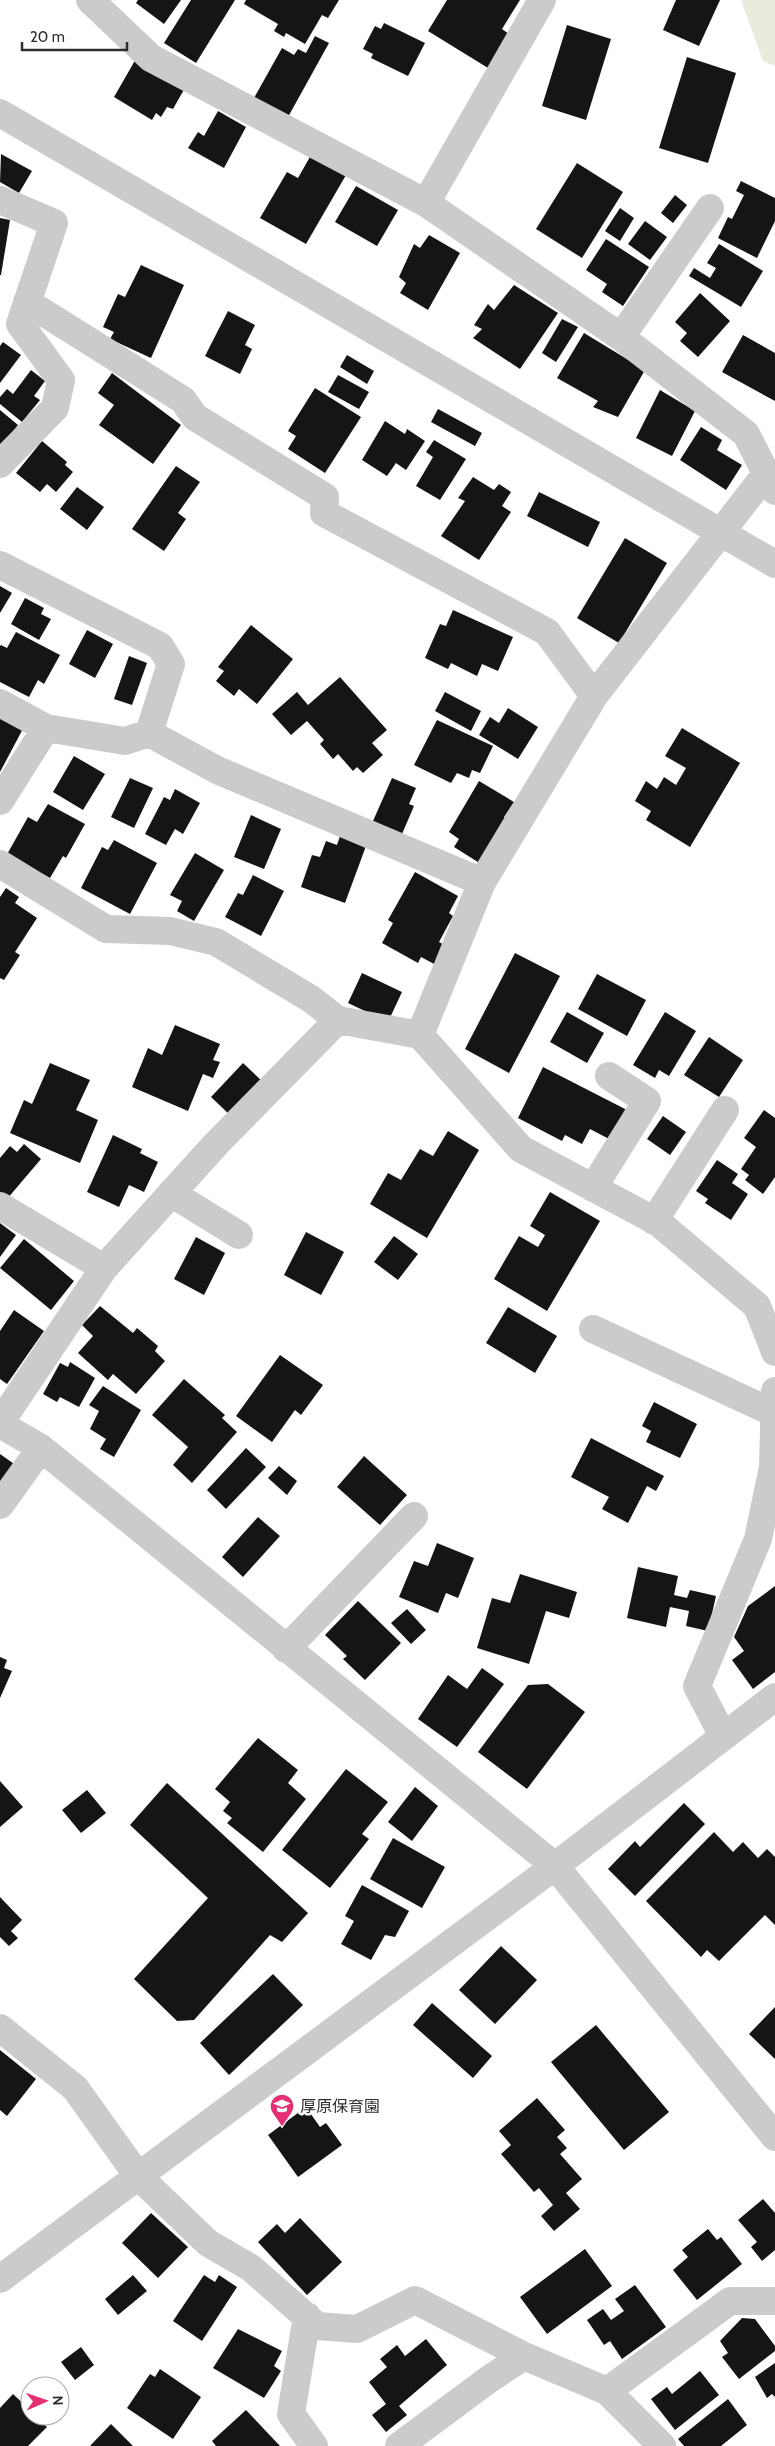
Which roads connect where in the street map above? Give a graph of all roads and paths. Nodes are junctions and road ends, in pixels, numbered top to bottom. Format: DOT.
graph roads {
  1 [pos="90,0"];
  2 [pos="542,0"];
  3 [pos="0,112"];
  4 [pos="0,200"];
  5 [pos="426,203"];
  6 [pos="710,208"];
  7 [pos="28,302"];
  8 [pos="621,337"];
  9 [pos="0,464"];
  10 [pos="771,482"];
  11 [pos="723,533"];
  12 [pos="775,564"];
  13 [pos="0,565"];
  14 [pos="594,696"];
  15 [pos="0,703"];
  16 [pos="46,728"];
  17 [pos="149,732"];
  18 [pos="0,801"];
  19 [pos="0,864"];
  20 [pos="482,882"];
  21 [pos="338,1020"];
  22 [pos="420,1035"];
  23 [pos="609,1076"];
  24 [pos="725,1110"];
  25 [pos="593,1188"];
  26 [pos="171,1193"];
  27 [pos="0,1206"];
  28 [pos="654,1221"];
  29 [pos="239,1234"];
  30 [pos="104,1268"];
  31 [pos="593,1329"];
  32 [pos="775,1352"];
  33 [pos="775,1391"];
  34 [pos="774,1413"];
  35 [pos="0,1424"];
  36 [pos="41,1448"];
  37 [pos="774,1467"];
  38 [pos="0,1505"];
  39 [pos="414,1516"];
  40 [pos="286,1649"];
  41 [pos="775,1697"];
  42 [pos="723,1736"];
  43 [pos="555,1866"];
  44 [pos="0,2028"];
  45 [pos="775,2137"];
  46 [pos="138,2176"];
  47 [pos="0,2279"];
  48 [pos="775,2301"];
  49 [pos="307,2316"];
  50 [pos="524,2356"];
  51 [pos="607,2391"];
  52 [pos="314,2446"];
  53 [pos="400,2446"];
  54 [pos="662,2446"];
  1 -- 5 [label="street"];
  2 -- 5 [label="street"];
  3 -- 11 [label="street"];
  4 -- 7 [label="street"];
  5 -- 8 [label="street"];
  6 -- 8 [label="street"];
  7 -- 9 [label="street"];
  7 -- 14 [label="street"];
  8 -- 10 [label="street"];
  10 -- 11 [label="street"];
  11 -- 12 [label="street"];
  11 -- 14 [label="street"];
  13 -- 17 [label="street"];
  14 -- 20 [label="street"];
  15 -- 16 [label="street"];
  16 -- 17 [label="street"];
  16 -- 18 [label="street"];
  17 -- 20 [label="street"];
  19 -- 21 [label="street"];
  20 -- 22 [label="street"];
  21 -- 22 [label="street"];
  21 -- 26 [label="street"];
  22 -- 25 [label="street"];
  23 -- 25 [label="street"];
  24 -- 28 [label="street"];
  25 -- 28 [label="street"];
  26 -- 29 [label="street"];
  26 -- 30 [label="street"];
  27 -- 30 [label="street"];
  28 -- 32 [label="street"];
  30 -- 35 [label="street"];
  31 -- 34 [label="street"];
  33 -- 34 [label="street"];
  34 -- 37 [label="street"];
  35 -- 36 [label="street"];
  36 -- 38 [label="street"];
  36 -- 40 [label="street"];
  37 -- 42 [label="street"];
  39 -- 40 [label="street"];
  40 -- 43 [label="street"];
  41 -- 42 [label="street"];
  42 -- 43 [label="street"];
  43 -- 45 [label="street"];
  43 -- 46 [label="street"];
  44 -- 46 [label="street"];
  46 -- 47 [label="street"];
  46 -- 49 [label="street"];
  48 -- 51 [label="street"];
  49 -- 50 [label="street"];
  49 -- 52 [label="street"];
  50 -- 51 [label="street"];
  50 -- 53 [label="street"];
  51 -- 54 [label="street"];
}
